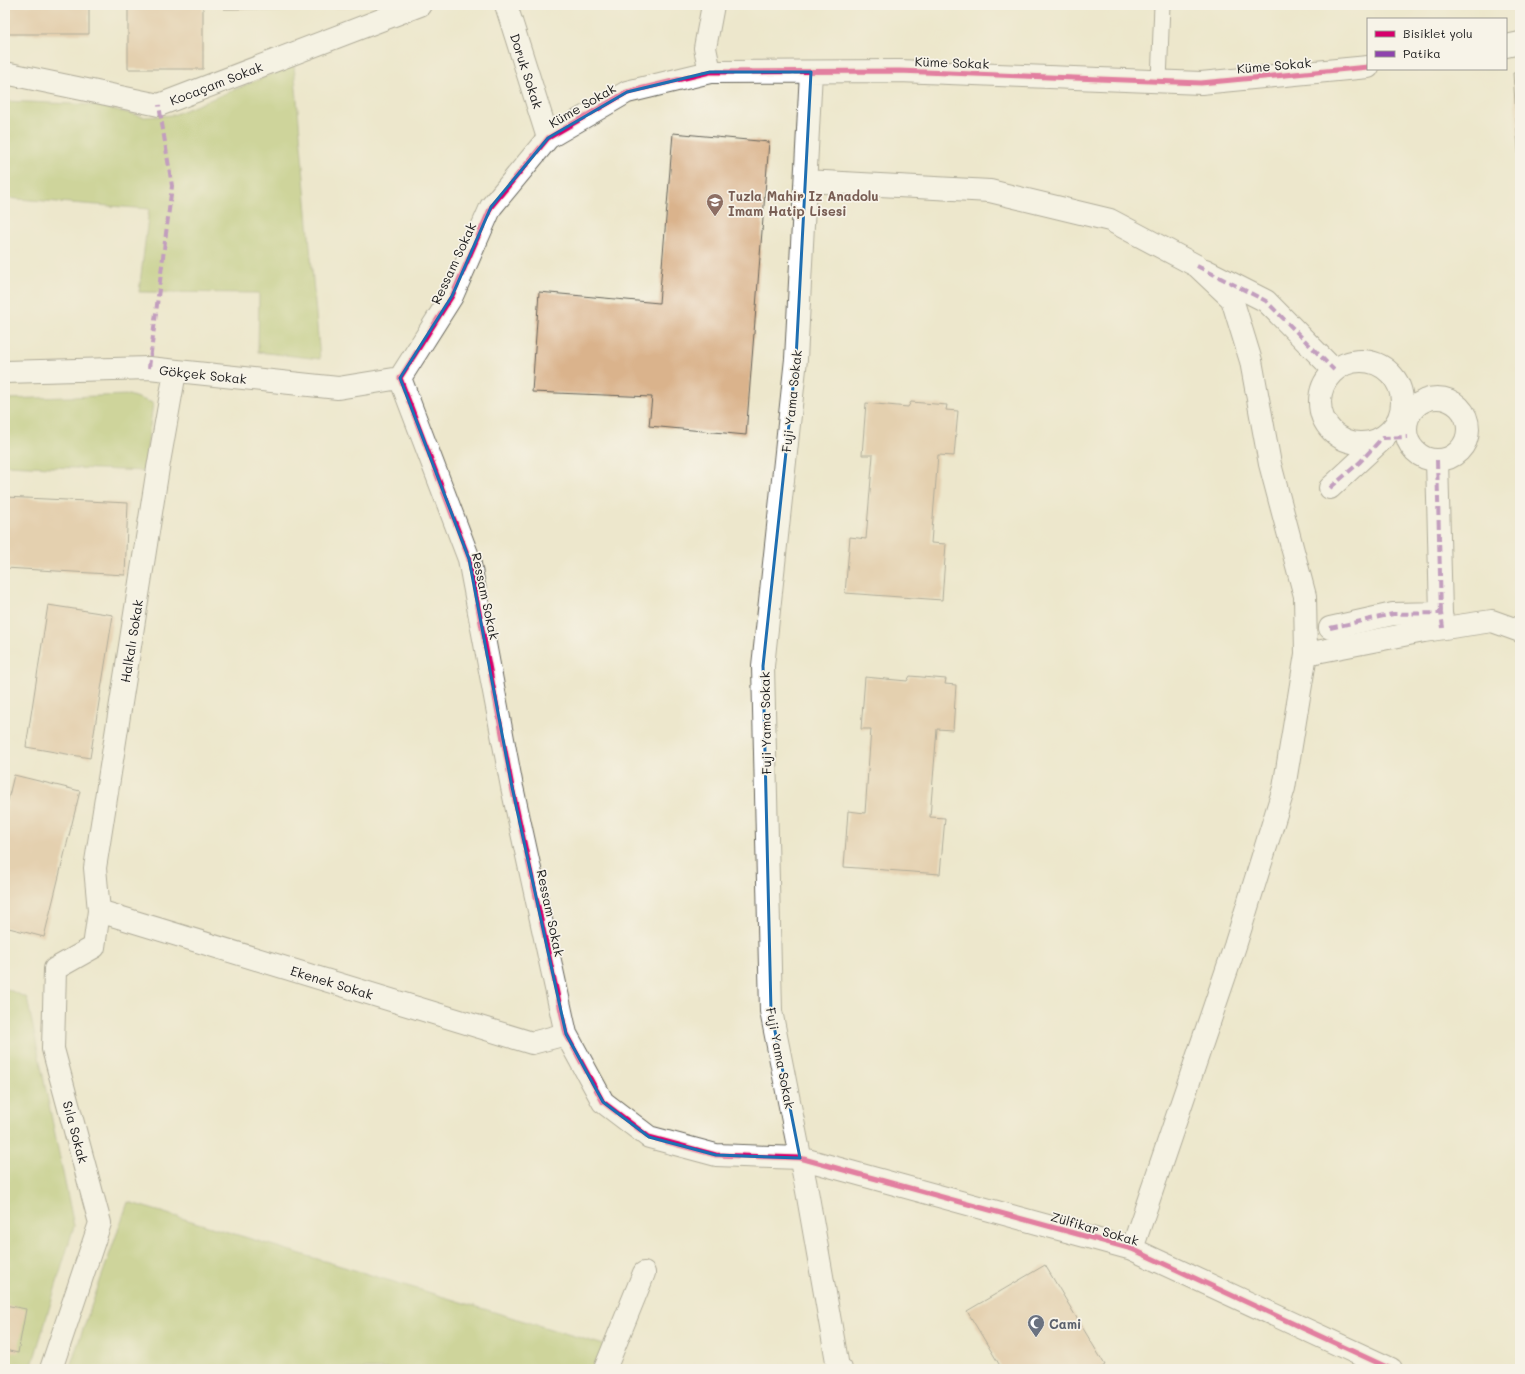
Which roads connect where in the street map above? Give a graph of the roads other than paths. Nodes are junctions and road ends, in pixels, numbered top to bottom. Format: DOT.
graph roads {
  1 [pos="420,5"];
  2 [pos="506,5"];
  3 [pos="713,5"];
  4 [pos="1162,5"];
  5 [pos="1520,43"];
  6 [pos="1507,46"];
  7 [pos="1367,67"];
  8 [pos="710,72"];
  9 [pos="811,72"];
  10 [pos="5,74"];
  11 [pos="1160,81"];
  12 [pos="548,138"];
  13 [pos="806,181"];
  14 [pos="1197,266"];
  15 [pos="1334,370"];
  16 [pos="5,372"];
  17 [pos="175,372"];
  18 [pos="400,378"];
  19 [pos="1407,437"];
  20 [pos="1382,438"];
  21 [pos="1437,460"];
  22 [pos="1330,488"];
  23 [pos="1442,620"];
  24 [pos="1330,628"];
  25 [pos="1520,631"];
  26 [pos="1306,654"];
  27 [pos="99,911"];
  28 [pos="566,1034"];
  29 [pos="800,1158"];
  30 [pos="1132,1249"];
  31 [pos="644,1273"];
  32 [pos="839,1368"];
  33 [pos="51,1369"];
  34 [pos="605,1369"];
  35 [pos="1391,1369"];
  1 -- 10 [label="street, Kocaçam Sokak"];
  2 -- 12 [label="street, Doruk Sokak"];
  3 -- 8 [label="street"];
  4 -- 11 [label="lane"];
  5 -- 6 [label="street"];
  7 -- 11 [label="street, Küme Sokak"];
  8 -- 9 [label="street, Küme Sokak"];
  8 -- 12 [label="street, Küme Sokak"];
  9 -- 11 [label="street, Küme Sokak"];
  9 -- 13 [label="street, Fuji Yama Sokak"];
  12 -- 18 [label="street, Ressam Sokak"];
  13 -- 14 [label="street"];
  13 -- 29 [label="street, Fuji Yama Sokak"];
  14 -- 15 [label="street"];
  14 -- 26 [label="street"];
  15 -- 20 [label="street"];
  15 -- 20 [label="street"];
  16 -- 17 [label="street, Gökçek Sokak"];
  17 -- 18 [label="street, Gökçek Sokak"];
  17 -- 27 [label="street, Halkalı Sokak"];
  18 -- 28 [label="street, Ressam Sokak"];
  19 -- 20 [label="street"];
  19 -- 21 [label="street"];
  19 -- 21 [label="street"];
  20 -- 22 [label="street"];
  21 -- 23 [label="street"];
  23 -- 24 [label="street"];
  23 -- 25 [label="street"];
  23 -- 26 [label="street"];
  26 -- 30 [label="street"];
  27 -- 28 [label="street, Ekenek Sokak"];
  27 -- 33 [label="street, Sıla Sokak"];
  28 -- 29 [label="street, Ressam Sokak"];
  29 -- 30 [label="street, Zülfikar Sokak"];
  29 -- 32 [label="street, Fuji Yama Sokak"];
  30 -- 35 [label="street, Zülfikar Sokak"];
  31 -- 34 [label="street"];
}
